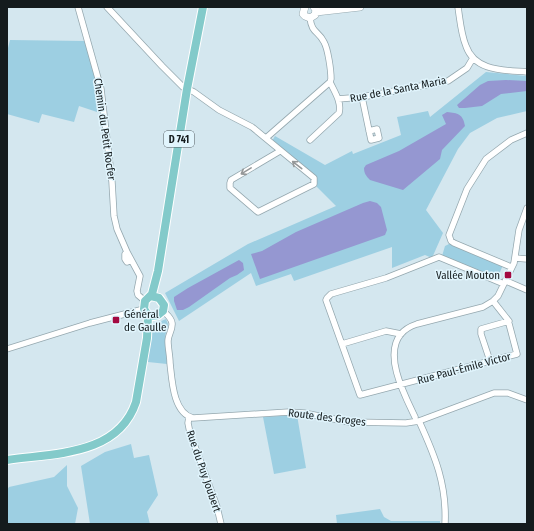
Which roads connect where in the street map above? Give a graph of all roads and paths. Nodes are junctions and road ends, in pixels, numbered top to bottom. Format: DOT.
graph roads {
  1 [pos="78,7"];
  2 [pos="107,7"];
  3 [pos="203,7"];
  4 [pos="360,7"];
  5 [pos="458,7"];
  6 [pos="303,8"];
  7 [pos="315,10"];
  8 [pos="310,18"];
  9 [pos="473,58"];
  10 [pos="527,72"];
  11 [pos="330,82"];
  12 [pos="187,89"];
  13 [pos="362,97"];
  14 [pos="338,99"];
  15 [pos="369,131"];
  16 [pos="527,133"];
  17 [pos="266,138"];
  18 [pos="310,140"];
  19 [pos="280,151"];
  20 [pos="527,208"];
  21 [pos="515,258"];
  22 [pos="527,259"];
  23 [pos="512,267"];
  24 [pos="505,282"];
  25 [pos="527,290"];
  26 [pos="493,301"];
  27 [pos="150,306"];
  28 [pos="162,311"];
  29 [pos="509,321"];
  30 [pos="400,334"];
  31 [pos="342,344"];
  32 [pos="7,349"];
  33 [pos="490,361"];
  34 [pos="401,385"];
  35 [pos="527,400"];
  36 [pos="189,417"];
  37 [pos="417,419"];
  38 [pos="7,460"];
  39 [pos="221,524"];
  40 [pos="445,524"];
  1 -- 27 [label="street, Chemin du Petit Rocfer"];
  2 -- 12 [label="street"];
  3 -- 12 [label="main road, D 741"];
  4 -- 7 [label="street"];
  5 -- 9 [label="street"];
  6 -- 8 [label="street"];
  7 -- 8 [label="street"];
  8 -- 11 [label="street"];
  9 -- 10 [label="street"];
  9 -- 13 [label="street, Rue de la Santa Maria"];
  11 -- 14 [label="street"];
  11 -- 17 [label="street"];
  12 -- 17 [label="street"];
  12 -- 27 [label="main road, D 741"];
  13 -- 14 [label="street, Rue de la Santa Maria"];
  13 -- 15 [label="street"];
  14 -- 18 [label="street"];
  16 -- 23 [label="street"];
  17 -- 19 [label="street"];
  19 -- 19 [label="street, one-way"];
  20 -- 21 [label="street"];
  21 -- 22 [label="street"];
  21 -- 23 [label="street"];
  23 -- 24 [label="street"];
  24 -- 25 [label="street"];
  24 -- 26 [label="street"];
  24 -- 31 [label="street"];
  26 -- 29 [label="street, Rue Paul-Émile Victor"];
  26 -- 30 [label="street"];
  27 -- 28 [label="main road"];
  27 -- 28 [label="main road"];
  27 -- 32 [label="street"];
  27 -- 38 [label="main road, D 741"];
  28 -- 36 [label="street"];
  29 -- 33 [label="street"];
  29 -- 33 [label="street, Rue Paul-Émile Victor"];
  30 -- 31 [label="street"];
  30 -- 34 [label="street"];
  31 -- 34 [label="street, Rue Paul-Émile Victor"];
  33 -- 34 [label="street, Rue Paul-Émile Victor"];
  34 -- 37 [label="street"];
  35 -- 37 [label="street, Route des Groges"];
  36 -- 37 [label="street, Route des Groges"];
  36 -- 39 [label="street, Rue du Puy Joubert"];
  37 -- 40 [label="street"];
}
